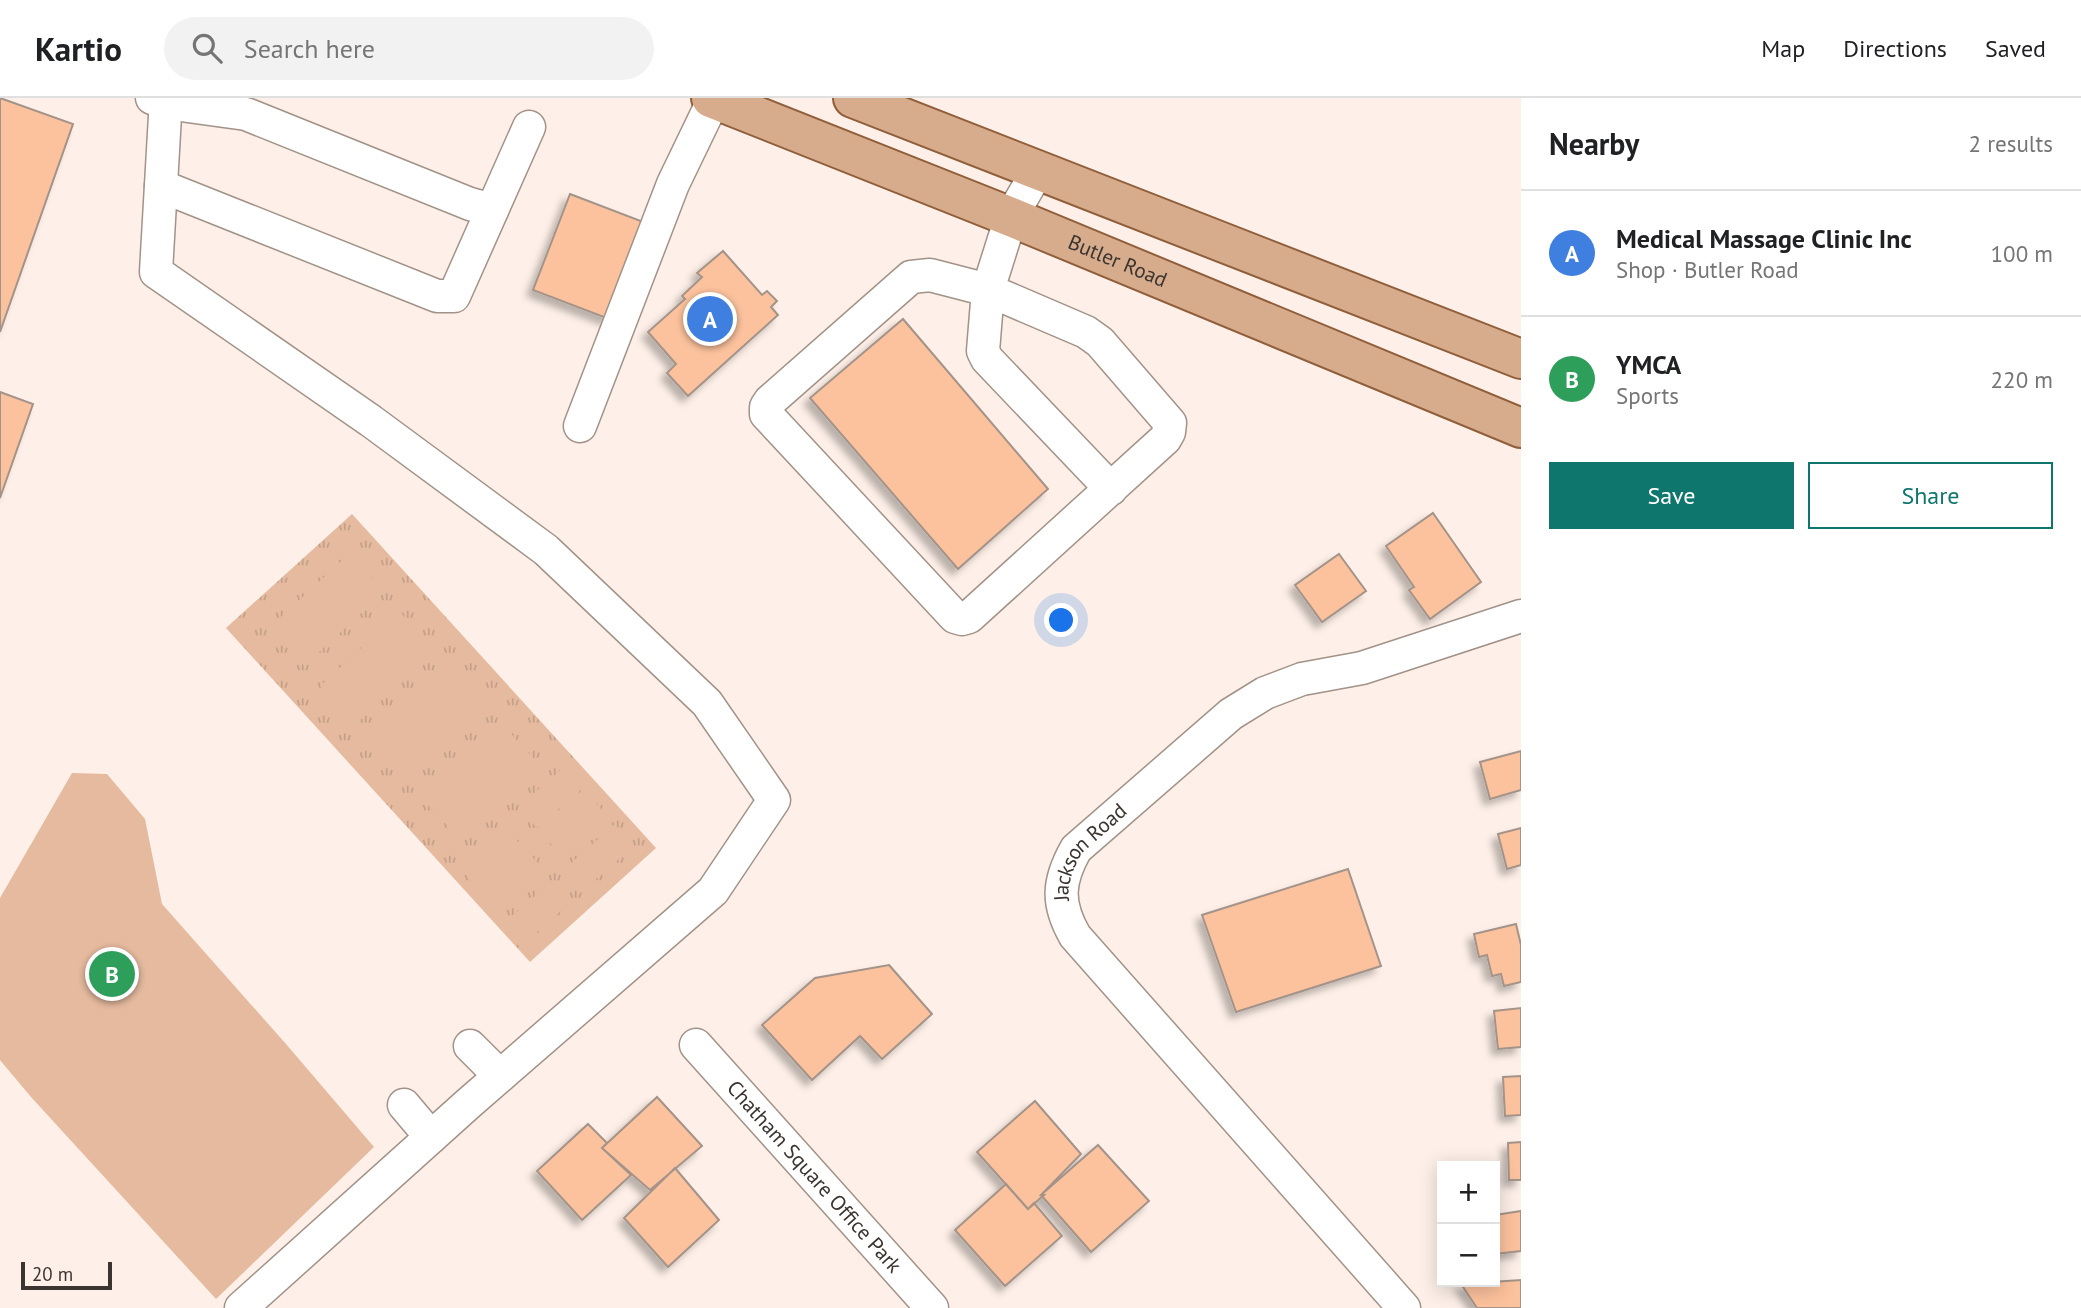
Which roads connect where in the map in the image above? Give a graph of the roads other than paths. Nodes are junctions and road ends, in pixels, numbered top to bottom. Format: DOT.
graph roads {
  1 [pos="713,98"];
  2 [pos="853,98"];
  3 [pos="161,100"];
  4 [pos="249,106"];
  5 [pos="529,127"];
  6 [pos="1038,170"];
  7 [pos="161,186"];
  8 [pos="492,210"];
  9 [pos="1011,217"];
  10 [pos="988,290"];
  11 [pos="1518,353"];
  12 [pos="580,425"];
  13 [pos="1521,428"];
  14 [pos="1111,489"];
  15 [pos="1521,616"];
  16 [pos="695,1045"];
  17 [pos="470,1046"];
  18 [pos="500,1076"];
  19 [pos="404,1105"];
  20 [pos="431,1137"];
  21 [pos="241,1308"];
  22 [pos="932,1308"];
  23 [pos="1404,1308"];
  1 -- 9 [label="main road, Butler Road"];
  1 -- 12 [label="street"];
  2 -- 6 [label="main road"];
  3 -- 4 [label="street"];
  3 -- 7 [label="street"];
  4 -- 8 [label="street"];
  5 -- 8 [label="street"];
  6 -- 9 [label="street"];
  6 -- 11 [label="main road"];
  7 -- 8 [label="street"];
  7 -- 18 [label="street"];
  9 -- 10 [label="street"];
  9 -- 13 [label="main road, Butler Road"];
  10 -- 14 [label="street"];
  10 -- 14 [label="street"];
  10 -- 14 [label="street"];
  15 -- 23 [label="street, Jackson Road"];
  16 -- 22 [label="street, Chatham Square Office Park"];
  17 -- 18 [label="street"];
  18 -- 20 [label="street"];
  19 -- 20 [label="street"];
  20 -- 21 [label="street"];
}
